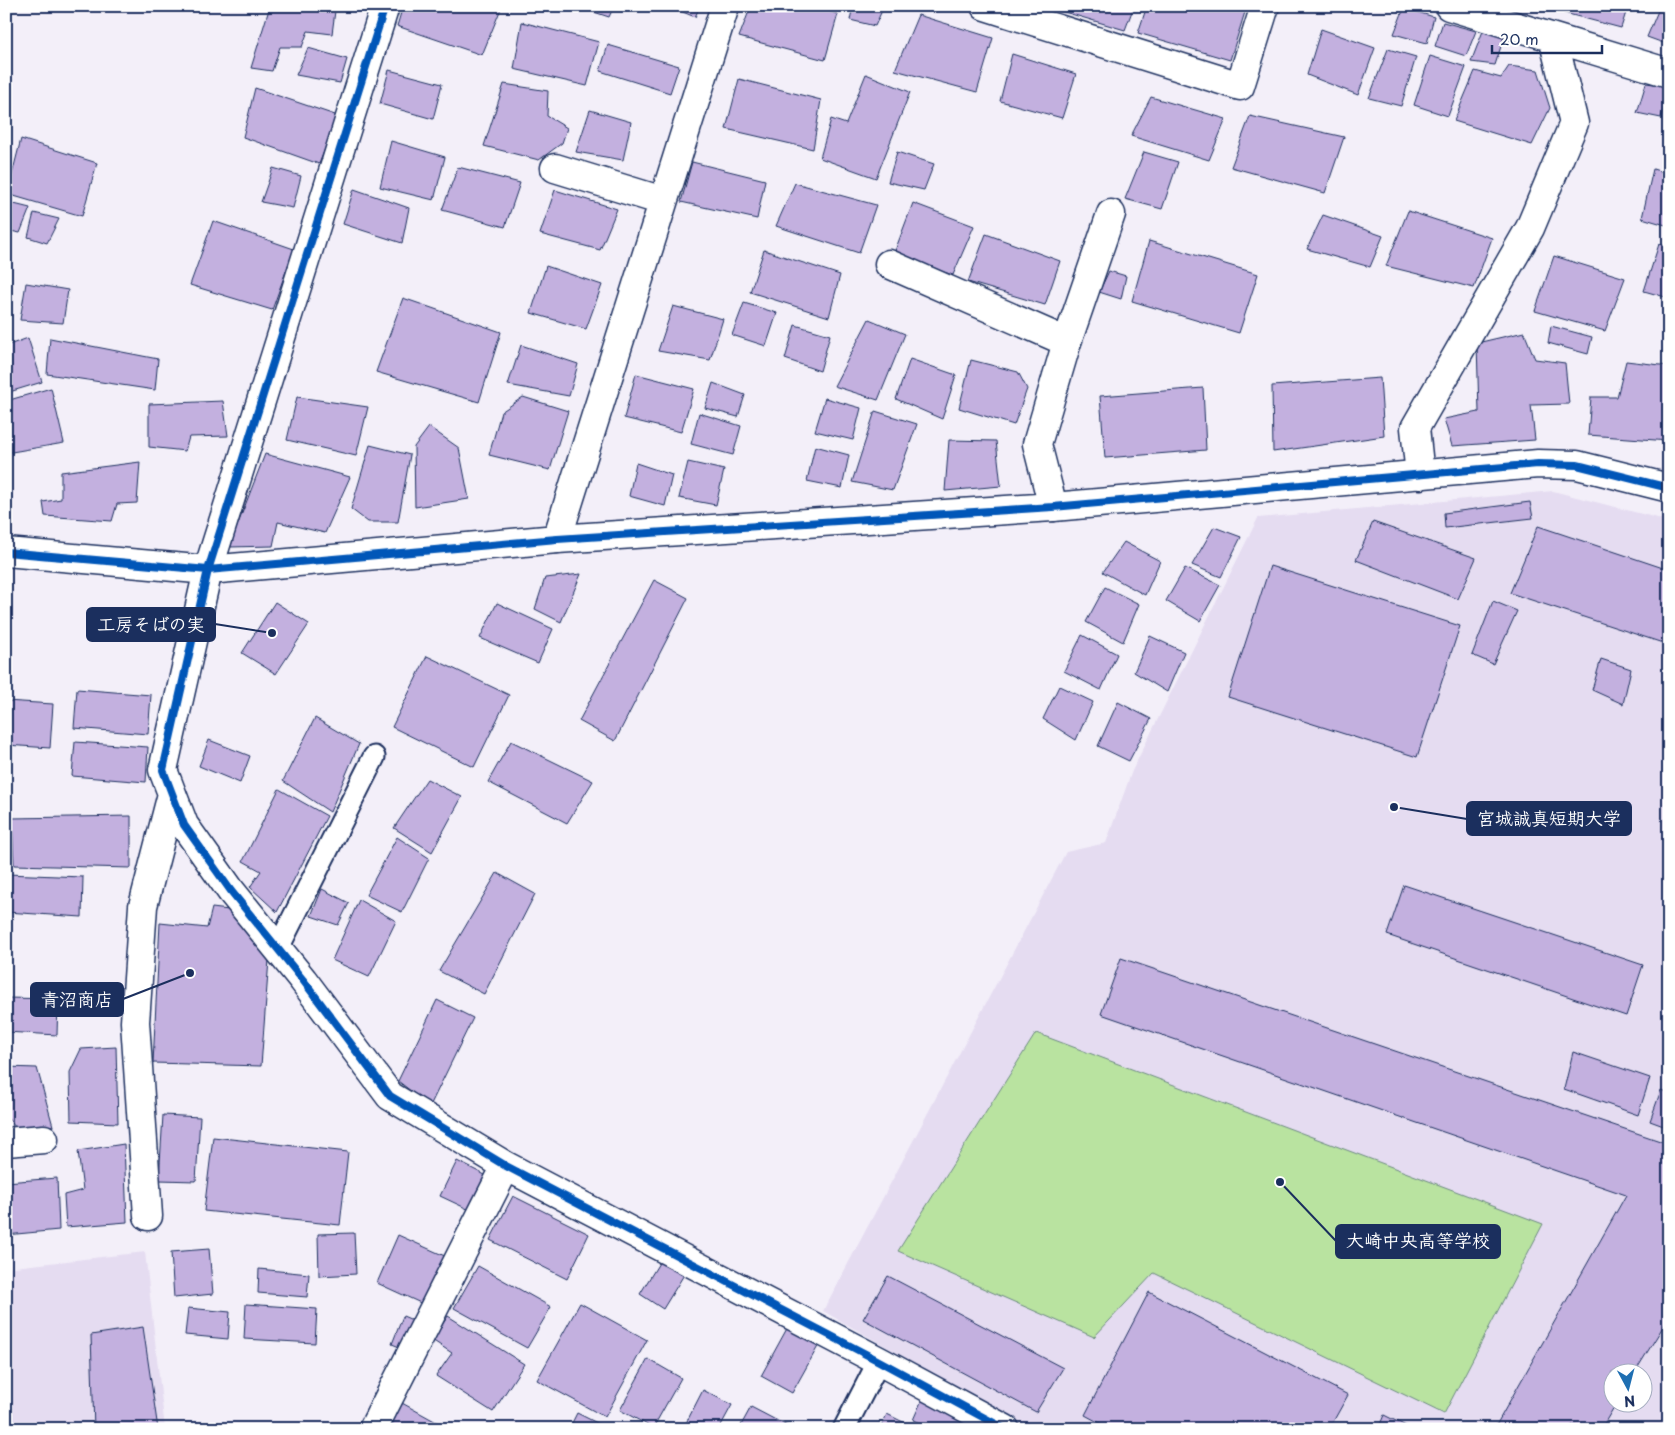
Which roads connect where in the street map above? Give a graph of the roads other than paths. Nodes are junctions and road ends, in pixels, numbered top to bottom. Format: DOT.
graph roads {
  1 [pos="385,6"];
  2 [pos="725,6"];
  3 [pos="985,6"];
  4 [pos="1265,6"];
  5 [pos="1449,6"];
  6 [pos="1553,38"];
  7 [pos="1669,73"];
  8 [pos="555,168"];
  9 [pos="663,201"];
  10 [pos="1111,214"];
  11 [pos="889,264"];
  12 [pos="1067,342"];
  13 [pos="1420,475"];
  14 [pos="1669,488"];
  15 [pos="1053,507"];
  16 [pos="557,539"];
  17 [pos="6,552"];
  18 [pos="208,570"];
  19 [pos="374,757"];
  20 [pos="172,794"];
  21 [pos="278,948"];
  22 [pos="44,1140"];
  23 [pos="6,1142"];
  24 [pos="506,1166"];
  25 [pos="148,1216"];
  26 [pos="879,1361"];
  27 [pos="373,1429"];
  28 [pos="844,1429"];
  29 [pos="1005,1429"];
  1 -- 18 [label="street"];
  2 -- 9 [label="street"];
  3 -- 4 [label="street"];
  5 -- 6 [label="street"];
  6 -- 7 [label="street"];
  6 -- 13 [label="street"];
  8 -- 9 [label="street"];
  9 -- 16 [label="street"];
  10 -- 12 [label="street"];
  11 -- 12 [label="street"];
  12 -- 15 [label="street"];
  13 -- 14 [label="street"];
  13 -- 15 [label="street"];
  15 -- 16 [label="street"];
  16 -- 18 [label="street"];
  17 -- 18 [label="street"];
  18 -- 20 [label="street"];
  19 -- 21 [label="lane"];
  20 -- 21 [label="street"];
  20 -- 25 [label="street"];
  21 -- 24 [label="street"];
  22 -- 23 [label="street"];
  24 -- 26 [label="street"];
  24 -- 27 [label="street"];
  26 -- 28 [label="lane"];
  26 -- 29 [label="street"];
}
